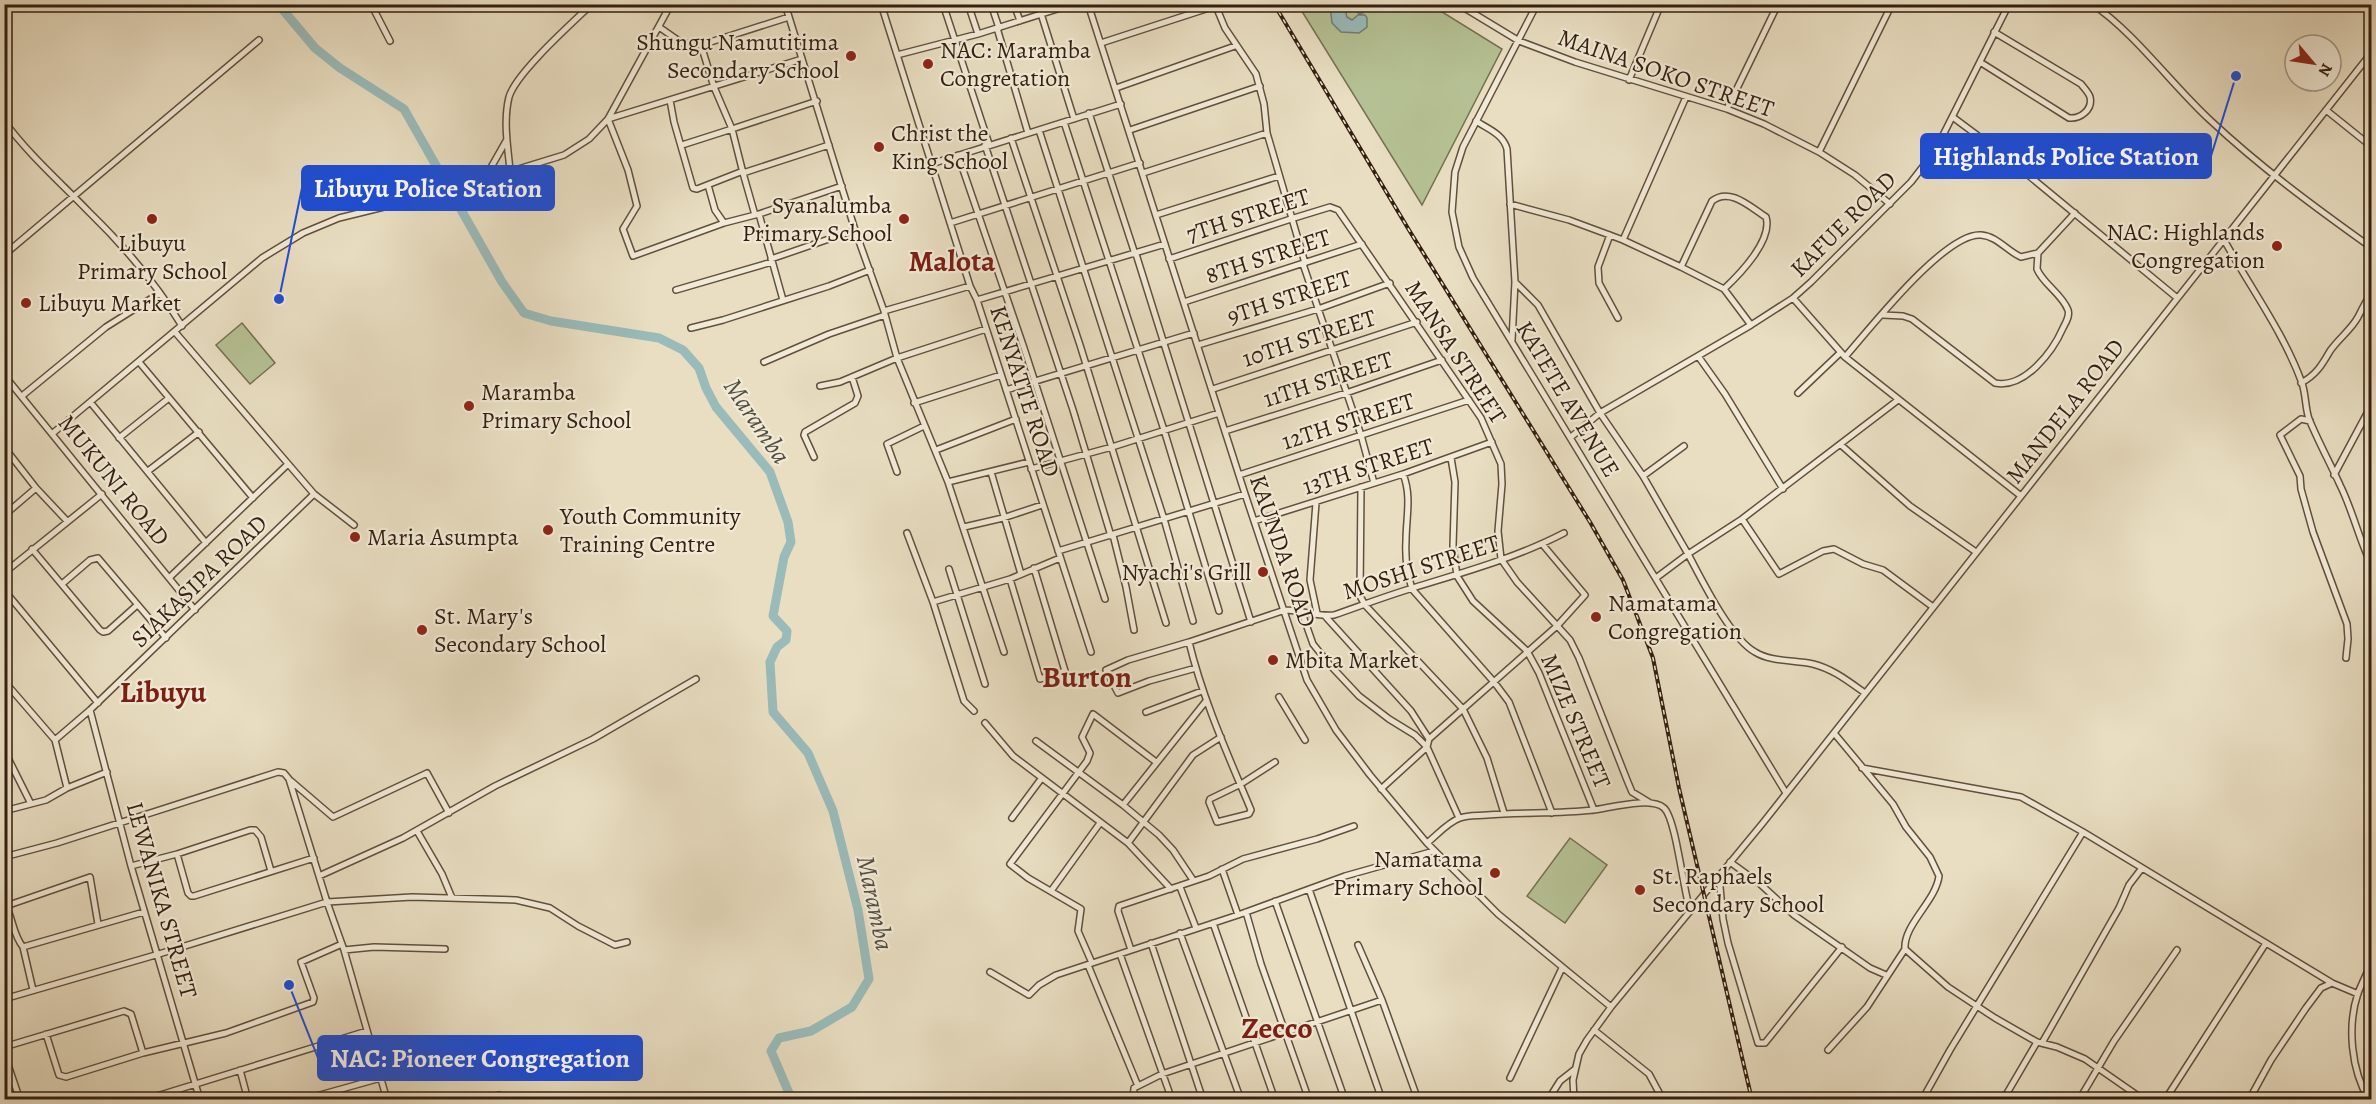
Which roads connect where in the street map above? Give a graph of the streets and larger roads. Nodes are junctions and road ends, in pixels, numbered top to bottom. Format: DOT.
graph roads {
  1 [pos="371,4"];
  2 [pos="592,4"];
  3 [pos="671,4"];
  4 [pos="785,4"];
  5 [pos="881,4"];
  6 [pos="944,4"];
  7 [pos="968,4"];
  8 [pos="991,4"];
  9 [pos="1014,4"];
  10 [pos="1038,4"];
  11 [pos="1059,4"];
  12 [pos="1073,4"];
  13 [pos="1088,4"];
  14 [pos="1458,4"];
  15 [pos="1537,4"];
  16 [pos="1661,4"];
  17 [pos="1778,4"];
  18 [pos="1892,4"];
  19 [pos="2009,4"];
  20 [pos="2092,4"];
  21 [pos="1215,5"];
  22 [pos="1066,7"];
  23 [pos="1041,15"];
  24 [pos="789,17"];
  25 [pos="1020,21"];
  26 [pos="659,27"];
  27 [pos="998,28"];
  28 [pos="1994,32"];
  29 [pos="978,34"];
  30 [pos="259,40"];
  31 [pos="955,40"];
  32 [pos="390,41"];
  33 [pos="1519,41"];
  34 [pos="1101,43"];
  35 [pos="700,45"];
  36 [pos="1235,46"];
  37 [pos="2372,52"];
  38 [pos="897,55"];
  39 [pos="802,59"];
  40 [pos="1980,62"];
  41 [pos="1629,80"];
  42 [pos="1260,86"];
  43 [pos="714,87"];
  44 [pos="1116,88"];
  45 [pos="1686,98"];
  46 [pos="670,100"];
  47 [pos="817,101"];
  48 [pos="1121,104"];
  49 [pos="1727,109"];
  50 [pos="2326,110"];
  51 [pos="1089,113"];
  52 [pos="1954,118"];
  53 [pos="608,119"];
  54 [pos="1074,119"];
  55 [pos="4,121"];
  56 [pos="1476,121"];
  57 [pos="1064,123"];
  58 [pos="732,129"];
  59 [pos="1039,130"];
  60 [pos="1130,130"];
  61 [pos="1028,133"];
  62 [pos="1267,133"];
  63 [pos="1011,138"];
  64 [pos="506,141"];
  65 [pos="682,145"];
  66 [pos="829,145"];
  67 [pos="987,145"];
  68 [pos="2372,147"];
  69 [pos="1819,152"];
  70 [pos="958,155"];
  71 [pos="1140,163"];
  72 [pos="931,164"];
  73 [pos="510,171"];
  74 [pos="743,172"];
  75 [pos="1108,173"];
  76 [pos="1143,173"];
  77 [pos="2273,174"];
  78 [pos="1279,176"];
  79 [pos="485,178"];
  80 [pos="1083,182"];
  81 [pos="708,185"];
  82 [pos="842,186"];
  83 [pos="1057,190"];
  84 [pos="73,197"];
  85 [pos="1031,198"];
  86 [pos="1510,204"];
  87 [pos="1890,204"];
  88 [pos="1005,206"];
  89 [pos="1338,210"];
  90 [pos="2075,213"];
  91 [pos="979,214"];
  92 [pos="757,215"];
  93 [pos="1156,215"];
  94 [pos="1294,218"];
  95 [pos="724,223"];
  96 [pos="950,223"];
  97 [pos="855,230"];
  98 [pos="1610,235"];
  99 [pos="2223,238"];
  100 [pos="1623,240"];
  101 [pos="1165,244"];
  102 [pos="1362,244"];
  103 [pos="2372,248"];
  104 [pos="2038,253"];
  105 [pos="1135,254"];
  106 [pos="4,255"];
  107 [pos="1169,259"];
  108 [pos="772,261"];
  109 [pos="1108,262"];
  110 [pos="1304,263"];
  111 [pos="1681,267"];
  112 [pos="870,270"];
  113 [pos="1082,270"];
  114 [pos="1056,277"];
  115 [pos="1515,282"];
  116 [pos="1390,283"];
  117 [pos="1031,285"];
  118 [pos="970,286"];
  119 [pos="1724,289"];
  120 [pos="675,290"];
  121 [pos="1005,291"];
  122 [pos="160,292"];
  123 [pos="2372,292"];
  124 [pos="2176,297"];
  125 [pos="1793,298"];
  126 [pos="783,300"];
  127 [pos="977,300"];
  128 [pos="1184,302"];
  129 [pos="1318,309"];
  130 [pos="885,313"];
  131 [pos="1882,315"];
  132 [pos="1618,318"];
  133 [pos="1417,321"];
  134 [pos="1751,325"];
  135 [pos="182,326"];
  136 [pos="691,328"];
  137 [pos="986,329"];
  138 [pos="176,332"];
  139 [pos="1194,333"];
  140 [pos="1512,340"];
  141 [pos="1163,343"];
  142 [pos="1198,345"];
  143 [pos="1332,349"];
  144 [pos="1138,351"];
  145 [pos="1843,355"];
  146 [pos="1698,356"];
  147 [pos="897,358"];
  148 [pos="1112,359"];
  149 [pos="1442,360"];
  150 [pos="139,362"];
  151 [pos="764,362"];
  152 [pos="1087,366"];
  153 [pos="1061,373"];
  154 [pos="4,375"];
  155 [pos="1001,375"];
  156 [pos="852,376"];
  157 [pos="1035,381"];
  158 [pos="2301,382"];
  159 [pos="820,386"];
  160 [pos="1213,389"];
  161 [pos="1006,390"];
  162 [pos="1346,393"];
  163 [pos="1798,393"];
  164 [pos="22,396"];
  165 [pos="169,398"];
  166 [pos="1468,400"];
  167 [pos="1898,400"];
  168 [pos="91,403"];
  169 [pos="914,403"];
  170 [pos="2372,404"];
  171 [pos="1219,413"];
  172 [pos="1600,413"];
  173 [pos="1016,419"];
  174 [pos="2310,421"];
  175 [pos="1189,423"];
  176 [pos="924,426"];
  177 [pos="1164,430"];
  178 [pos="1225,431"];
  179 [pos="199,432"];
  180 [pos="53,433"];
  181 [pos="1361,435"];
  182 [pos="1571,437"];
  183 [pos="119,438"];
  184 [pos="1137,439"];
  185 [pos="1492,442"];
  186 [pos="1841,445"];
  187 [pos="1684,446"];
  188 [pos="4,447"];
  189 [pos="1112,447"];
  190 [pos="936,450"];
  191 [pos="1086,454"];
  192 [pos="814,457"];
  193 [pos="1451,458"];
  194 [pos="1061,460"];
  195 [pos="1029,462"];
  196 [pos="288,464"];
  197 [pos="1031,469"];
  198 [pos="148,471"];
  199 [pos="897,472"];
  200 [pos="991,472"];
  201 [pos="1403,474"];
  202 [pos="1239,475"];
  203 [pos="2334,475"];
  204 [pos="1643,476"];
  205 [pos="948,482"];
  206 [pos="1374,483"];
  207 [pos="1361,487"];
  208 [pos="36,488"];
  209 [pos="1783,489"];
  210 [pos="102,494"];
  211 [pos="314,494"];
  212 [pos="1245,494"];
  213 [pos="2021,496"];
  214 [pos="253,498"];
  215 [pos="1316,503"];
  216 [pos="1215,504"];
  217 [pos="1042,505"];
  218 [pos="4,511"];
  219 [pos="1189,512"];
  220 [pos="1003,518"];
  221 [pos="1164,519"];
  222 [pos="1742,519"];
  223 [pos="67,521"];
  224 [pos="1254,521"];
  225 [pos="354,525"];
  226 [pos="964,527"];
  227 [pos="1138,527"];
  228 [pos="907,533"];
  229 [pos="1564,533"];
  230 [pos="1112,535"];
  231 [pos="206,543"];
  232 [pos="1086,543"];
  233 [pos="1543,545"];
  234 [pos="32,549"];
  235 [pos="1058,550"];
  236 [pos="1976,552"];
  237 [pos="1688,554"];
  238 [pos="2370,557"];
  239 [pos="1060,558"];
  240 [pos="1501,559"];
  241 [pos="2372,566"];
  242 [pos="1034,568"];
  243 [pos="949,569"];
  244 [pos="4,573"];
  245 [pos="1021,574"];
  246 [pos="1456,576"];
  247 [pos="170,578"];
  248 [pos="1656,578"];
  249 [pos="1010,579"];
  250 [pos="62,584"];
  251 [pos="983,586"];
  252 [pos="1412,589"];
  253 [pos="4,590"];
  254 [pos="958,594"];
  255 [pos="1105,599"];
  256 [pos="933,602"];
  257 [pos="1365,605"];
  258 [pos="136,606"];
  259 [pos="1933,607"];
  260 [pos="1301,609"];
  261 [pos="195,610"];
  262 [pos="1285,610"];
  263 [pos="1219,611"];
  264 [pos="1317,612"];
  265 [pos="1325,616"];
  266 [pos="1193,621"];
  267 [pos="1251,622"];
  268 [pos="1166,623"];
  269 [pos="1557,626"];
  270 [pos="1134,630"];
  271 [pos="166,638"];
  272 [pos="1189,642"];
  273 [pos="1527,651"];
  274 [pos="1004,652"];
  275 [pos="1091,652"];
  276 [pos="2346,658"];
  277 [pos="1196,668"];
  278 [pos="696,679"];
  279 [pos="4,681"];
  280 [pos="1494,682"];
  281 [pos="985,684"];
  282 [pos="1202,691"];
  283 [pos="1865,693"];
  284 [pos="1279,697"];
  285 [pos="1206,701"];
  286 [pos="98,703"];
  287 [pos="1463,709"];
  288 [pos="90,710"];
  289 [pos="974,711"];
  290 [pos="1146,712"];
  291 [pos="985,723"];
  292 [pos="1834,733"];
  293 [pos="1221,737"];
  294 [pos="1429,739"];
  295 [pos="55,740"];
  296 [pos="1305,740"];
  297 [pos="1036,741"];
  298 [pos="1427,747"];
  299 [pos="4,750"];
  300 [pos="1156,762"];
  301 [pos="1275,762"];
  302 [pos="10,765"];
  303 [pos="1862,768"];
  304 [pos="4,771"];
  305 [pos="107,772"];
  306 [pos="1078,774"];
  307 [pos="289,779"];
  308 [pos="1041,779"];
  309 [pos="1241,784"];
  310 [pos="67,788"];
  311 [pos="1382,789"];
  312 [pos="1786,793"];
  313 [pos="1063,794"];
  314 [pos="30,802"];
  315 [pos="1650,803"];
  316 [pos="1123,805"];
  317 [pos="1594,810"];
  318 [pos="4,811"];
  319 [pos="449,813"];
  320 [pos="1504,813"];
  321 [pos="1552,813"];
  322 [pos="1012,818"];
  323 [pos="1459,818"];
  324 [pos="1143,822"];
  325 [pos="120,823"];
  326 [pos="1100,823"];
  327 [pos="1354,826"];
  328 [pos="417,831"];
  329 [pos="2083,832"];
  330 [pos="1128,843"];
  331 [pos="1427,843"];
  332 [pos="1434,851"];
  333 [pos="177,854"];
  334 [pos="4,857"];
  335 [pos="314,858"];
  336 [pos="1730,862"];
  337 [pos="131,866"];
  338 [pos="2142,868"];
  339 [pos="1222,869"];
  340 [pos="272,871"];
  341 [pos="319,876"];
  342 [pos="1719,876"];
  343 [pos="1194,880"];
  344 [pos="1180,887"];
  345 [pos="1172,889"];
  346 [pos="1309,889"];
  347 [pos="1051,891"];
  348 [pos="4,897"];
  349 [pos="452,898"];
  350 [pos="327,902"];
  351 [pos="1275,902"];
  352 [pos="5,907"];
  353 [pos="1690,910"];
  354 [pos="144,912"];
  355 [pos="1246,912"];
  356 [pos="1238,915"];
  357 [pos="1213,923"];
  358 [pos="98,924"];
  359 [pos="1196,928"];
  360 [pos="1180,933"];
  361 [pos="627,942"];
  362 [pos="1151,943"];
  363 [pos="2266,943"];
  364 [pos="1358,945"];
  365 [pos="23,947"];
  366 [pos="343,947"];
  367 [pos="1842,947"];
  368 [pos="445,949"];
  369 [pos="1905,949"];
  370 [pos="1131,950"];
  371 [pos="2177,950"];
  372 [pos="159,954"];
  373 [pos="1120,954"];
  374 [pos="2372,962"];
  375 [pos="1090,964"];
  376 [pos="1563,968"];
  377 [pos="990,972"];
  378 [pos="1886,975"];
  379 [pos="2332,983"];
  380 [pos="33,990"];
  381 [pos="2358,994"];
  382 [pos="4,999"];
  383 [pos="1382,1000"];
  384 [pos="1977,1006"];
  385 [pos="1611,1007"];
  386 [pos="1351,1010"];
  387 [pos="1318,1022"];
  388 [pos="1594,1030"];
  389 [pos="367,1031"];
  390 [pos="1286,1033"];
  391 [pos="46,1034"];
  392 [pos="1255,1041"];
  393 [pos="184,1043"];
  394 [pos="2039,1043"];
  395 [pos="4,1047"];
  396 [pos="488,1048"];
  397 [pos="1828,1050"];
  398 [pos="4,1053"];
  399 [pos="143,1053"];
  400 [pos="1224,1053"];
  401 [pos="1192,1064"];
  402 [pos="2098,1068"];
  403 [pos="240,1070"];
  404 [pos="1574,1070"];
  405 [pos="1162,1074"];
  406 [pos="379,1077"];
  407 [pos="1510,1078"];
  408 [pos="195,1083"];
  409 [pos="1138,1086"];
  410 [pos="339,1090"];
  411 [pos="499,1095"];
  412 [pos="20,1100"];
  413 [pos="144,1100"];
  414 [pos="200,1100"];
  415 [pos="248,1100"];
  416 [pos="302,1100"];
  417 [pos="342,1100"];
  418 [pos="387,1100"];
  419 [pos="484,1100"];
  420 [pos="1133,1100"];
  421 [pos="1172,1100"];
  422 [pos="1203,1100"];
  423 [pos="1240,1100"];
  424 [pos="1275,1100"];
  425 [pos="1309,1100"];
  426 [pos="1345,1100"];
  427 [pos="1383,1100"];
  428 [pos="1418,1100"];
  429 [pos="1548,1100"];
  430 [pos="1574,1100"];
  431 [pos="1663,1100"];
  432 [pos="1922,1100"];
  433 [pos="2003,1100"];
  434 [pos="2079,1100"];
  435 [pos="2144,1100"];
  436 [pos="2165,1100"];
  437 [pos="2249,1100"];
  438 [pos="2368,1100"];
  1 -- 32 [label="street"];
  2 -- 64 [label="street"];
  3 -- 26 [label="street"];
  4 -- 24 [label="street"];
  5 -- 38 [label="street, KENYATTE ROAD"];
  6 -- 31 [label="street"];
  7 -- 29 [label="street"];
  8 -- 27 [label="street"];
  9 -- 25 [label="street"];
  10 -- 23 [label="street"];
  11 -- 22 [label="street"];
  12 -- 22 [label="street"];
  13 -- 34 [label="street, KAUNDA ROAD"];
  14 -- 33 [label="street, MAINA SOKO STREET"];
  15 -- 33 [label="street, KATETE AVENUE"];
  16 -- 41 [label="street"];
  17 -- 49 [label="street"];
  18 -- 69 [label="street"];
  19 -- 28 [label="street, KAFUE ROAD"];
  20 -- 77 [label="street"];
  21 -- 34 [label="street"];
  21 -- 36 [label="street"];
  22 -- 23 [label="street"];
  23 -- 25 [label="street"];
  23 -- 54 [label="street"];
  24 -- 35 [label="street"];
  24 -- 39 [label="street"];
  25 -- 27 [label="street"];
  26 -- 35 [label="street"];
  26 -- 53 [label="street"];
  27 -- 29 [label="street"];
  27 -- 61 [label="street"];
  28 -- 40 [label="street, KAFUE ROAD"];
  28 -- 40 [label="street"];
  29 -- 31 [label="street"];
  30 -- 84 [label="street"];
  31 -- 38 [label="street"];
  31 -- 67 [label="street"];
  33 -- 41 [label="street, MAINA SOKO STREET"];
  33 -- 56 [label="street, KATETE AVENUE"];
  34 -- 44 [label="street, KAUNDA ROAD"];
  35 -- 43 [label="street"];
  36 -- 42 [label="street"];
  36 -- 44 [label="street"];
  37 -- 50 [label="street, MANDELA ROAD"];
  38 -- 72 [label="street, KENYATTE ROAD"];
  39 -- 43 [label="street"];
  39 -- 47 [label="street"];
  40 -- 52 [label="street, KAFUE ROAD"];
  41 -- 45 [label="street, MAINA SOKO STREET"];
  42 -- 60 [label="street"];
  42 -- 62 [label="street"];
  43 -- 46 [label="street"];
  43 -- 58 [label="street"];
  44 -- 48 [label="street, KAUNDA ROAD"];
  45 -- 49 [label="street, MAINA SOKO STREET"];
  45 -- 100 [label="street"];
  46 -- 53 [label="street"];
  46 -- 65 [label="street"];
  47 -- 58 [label="street"];
  47 -- 66 [label="street"];
  48 -- 51 [label="street"];
  48 -- 60 [label="street, KAUNDA ROAD"];
  49 -- 69 [label="street, MAINA SOKO STREET"];
  50 -- 68 [label="street"];
  50 -- 77 [label="street, MANDELA ROAD"];
  51 -- 54 [label="street"];
  51 -- 75 [label="street"];
  52 -- 87 [label="street, KAFUE ROAD"];
  52 -- 90 [label="street"];
  53 -- 73 [label="street"];
  53 -- 95 [label="street"];
  54 -- 57 [label="street"];
  55 -- 84 [label="street"];
  56 -- 86 [label="street"];
  56 -- 140 [label="street, KATETE AVENUE"];
  57 -- 59 [label="street"];
  57 -- 80 [label="street"];
  58 -- 65 [label="street"];
  58 -- 74 [label="street"];
  59 -- 61 [label="street"];
  59 -- 83 [label="street"];
  60 -- 71 [label="street, KAUNDA ROAD"];
  61 -- 63 [label="street"];
  62 -- 76 [label="street"];
  62 -- 78 [label="street"];
  63 -- 67 [label="street"];
  63 -- 85 [label="street"];
  64 -- 73 [label="street"];
  64 -- 79 [label="street"];
  65 -- 81 [label="street"];
  66 -- 74 [label="street"];
  66 -- 82 [label="street"];
  67 -- 70 [label="street"];
  67 -- 88 [label="street"];
  69 -- 87 [label="street, MAINA SOKO STREET"];
  70 -- 72 [label="street"];
  70 -- 91 [label="street"];
  71 -- 75 [label="street"];
  71 -- 76 [label="street, KAUNDA ROAD"];
  72 -- 96 [label="street, KENYATTE ROAD"];
  73 -- 79 [label="street"];
  74 -- 81 [label="street"];
  74 -- 92 [label="street"];
  75 -- 80 [label="street"];
  75 -- 105 [label="street"];
  76 -- 93 [label="street, KAUNDA ROAD"];
  77 -- 99 [label="street, MANDELA ROAD"];
  77 -- 103 [label="street"];
  78 -- 93 [label="street"];
  78 -- 94 [label="street"];
  79 -- 135 [label="street"];
  80 -- 83 [label="street"];
  80 -- 109 [label="street"];
  81 -- 95 [label="street"];
  82 -- 92 [label="street"];
  82 -- 97 [label="street"];
  83 -- 85 [label="street"];
  83 -- 113 [label="street"];
  84 -- 106 [label="street"];
  84 -- 122 [label="street"];
  85 -- 88 [label="street"];
  85 -- 114 [label="street"];
  86 -- 98 [label="street"];
  86 -- 115 [label="street"];
  87 -- 125 [label="street, KAFUE ROAD"];
  88 -- 91 [label="street"];
  88 -- 117 [label="street"];
  89 -- 94 [label="street, 7TH STREET"];
  89 -- 102 [label="street, MANSA STREET"];
  90 -- 104 [label="street"];
  90 -- 124 [label="street"];
  91 -- 96 [label="street"];
  91 -- 121 [label="street"];
  92 -- 95 [label="street"];
  92 -- 108 [label="street"];
  93 -- 101 [label="street, KAUNDA ROAD"];
  94 -- 107 [label="street, 7TH STREET"];
  94 -- 110 [label="street"];
  96 -- 118 [label="street, KENYATTE ROAD"];
  97 -- 108 [label="street"];
  97 -- 112 [label="street"];
  98 -- 100 [label="street"];
  98 -- 132 [label="street"];
  99 -- 124 [label="street, MANDELA ROAD"];
  99 -- 158 [label="street"];
  100 -- 111 [label="street"];
  101 -- 105 [label="street"];
  101 -- 107 [label="street, KAUNDA ROAD"];
  102 -- 110 [label="street, 8TH STREET"];
  102 -- 116 [label="street, MANSA STREET"];
  104 -- 131 [label="street"];
  104 -- 131 [label="street"];
  105 -- 109 [label="street"];
  105 -- 141 [label="street"];
  107 -- 128 [label="street, KAUNDA ROAD"];
  108 -- 120 [label="street"];
  108 -- 126 [label="street"];
  109 -- 113 [label="street"];
  109 -- 144 [label="street"];
  110 -- 128 [label="street, 8TH STREET"];
  110 -- 129 [label="street"];
  111 -- 119 [label="street"];
  111 -- 119 [label="street"];
  112 -- 126 [label="street"];
  112 -- 130 [label="street"];
  113 -- 114 [label="street"];
  113 -- 148 [label="street"];
  114 -- 117 [label="street"];
  114 -- 152 [label="street"];
  115 -- 140 [label="street"];
  115 -- 172 [label="street"];
  116 -- 129 [label="street, 9TH STREET"];
  116 -- 133 [label="street, MANSA STREET"];
  117 -- 121 [label="street"];
  117 -- 153 [label="street"];
  118 -- 127 [label="street, KENYATTE ROAD"];
  118 -- 130 [label="street"];
  119 -- 134 [label="street"];
  121 -- 127 [label="street"];
  121 -- 157 [label="street"];
  122 -- 135 [label="street"];
  122 -- 164 [label="street"];
  123 -- 158 [label="street"];
  124 -- 213 [label="street, MANDELA ROAD"];
  125 -- 134 [label="street, KAFUE ROAD"];
  125 -- 145 [label="street"];
  126 -- 136 [label="street"];
  127 -- 137 [label="street, KENYATTE ROAD"];
  128 -- 139 [label="street, KAUNDA ROAD"];
  129 -- 142 [label="street, 9TH STREET"];
  129 -- 143 [label="street"];
  130 -- 147 [label="street"];
  130 -- 151 [label="street"];
  131 -- 145 [label="street"];
  133 -- 143 [label="street, 10TH STREET"];
  133 -- 149 [label="street, MANSA STREET"];
  134 -- 146 [label="street, KAFUE ROAD"];
  135 -- 138 [label="street"];
  137 -- 147 [label="street"];
  137 -- 155 [label="street, KENYATTE ROAD"];
  138 -- 150 [label="street"];
  138 -- 196 [label="street"];
  139 -- 141 [label="street"];
  139 -- 142 [label="street, KAUNDA ROAD"];
  140 -- 182 [label="street, KATETE AVENUE"];
  141 -- 144 [label="street"];
  141 -- 175 [label="street"];
  142 -- 160 [label="street, KAUNDA ROAD"];
  143 -- 160 [label="street, 10TH STREET"];
  143 -- 162 [label="street"];
  144 -- 148 [label="street"];
  144 -- 177 [label="street"];
  145 -- 163 [label="street"];
  145 -- 167 [label="street"];
  146 -- 172 [label="street, KAFUE ROAD"];
  146 -- 209 [label="street"];
  147 -- 156 [label="street"];
  147 -- 169 [label="street"];
  148 -- 152 [label="street"];
  148 -- 184 [label="street"];
  149 -- 162 [label="street, 11TH STREET"];
  149 -- 166 [label="street, MANSA STREET"];
  150 -- 165 [label="street"];
  150 -- 168 [label="street"];
  152 -- 153 [label="street"];
  152 -- 189 [label="street"];
  153 -- 157 [label="street"];
  153 -- 191 [label="street"];
  154 -- 164 [label="street, MUKUNI ROAD"];
  155 -- 161 [label="street, KENYATTE ROAD"];
  155 -- 169 [label="street"];
  156 -- 159 [label="street"];
  156 -- 192 [label="street"];
  157 -- 161 [label="street"];
  157 -- 194 [label="street"];
  158 -- 174 [label="street"];
  160 -- 171 [label="street, KAUNDA ROAD"];
  161 -- 173 [label="street, KENYATTE ROAD"];
  162 -- 178 [label="street, 11TH STREET"];
  162 -- 181 [label="street"];
  164 -- 180 [label="street, MUKUNI ROAD"];
  165 -- 179 [label="street"];
  165 -- 183 [label="street"];
  166 -- 181 [label="street, 12TH STREET"];
  166 -- 185 [label="street, MANSA STREET"];
  167 -- 186 [label="street"];
  167 -- 213 [label="street"];
  168 -- 180 [label="street"];
  168 -- 183 [label="street"];
  169 -- 176 [label="street"];
  170 -- 203 [label="street"];
  171 -- 175 [label="street"];
  171 -- 178 [label="street, KAUNDA ROAD"];
  172 -- 182 [label="street, KAFUE ROAD"];
  172 -- 204 [label="street"];
  173 -- 190 [label="street"];
  173 -- 195 [label="street, KENYATTE ROAD"];
  174 -- 203 [label="street"];
  174 -- 276 [label="street"];
  175 -- 177 [label="street"];
  175 -- 216 [label="street"];
  176 -- 190 [label="street"];
  176 -- 199 [label="street"];
  177 -- 184 [label="street"];
  177 -- 219 [label="street"];
  178 -- 202 [label="street, KAUNDA ROAD"];
  179 -- 198 [label="street"];
  179 -- 214 [label="street"];
  180 -- 210 [label="street, MUKUNI ROAD"];
  181 -- 202 [label="street, 12TH STREET"];
  181 -- 206 [label="street"];
  182 -- 248 [label="street, KATETE AVENUE"];
  183 -- 198 [label="street"];
  184 -- 189 [label="street"];
  184 -- 221 [label="street"];
  185 -- 193 [label="street, 13TH STREET"];
  185 -- 240 [label="street, MANSA STREET"];
  186 -- 209 [label="street"];
  186 -- 236 [label="street"];
  187 -- 204 [label="street"];
  188 -- 208 [label="street"];
  189 -- 191 [label="street"];
  189 -- 227 [label="street"];
  190 -- 205 [label="street"];
  191 -- 194 [label="street"];
  191 -- 230 [label="street"];
  193 -- 201 [label="street, 13TH STREET"];
  193 -- 246 [label="street, MIZE STREET"];
  194 -- 197 [label="street"];
  194 -- 232 [label="street"];
  195 -- 197 [label="street, KENYATTE ROAD"];
  195 -- 200 [label="street"];
  196 -- 211 [label="street"];
  196 -- 214 [label="street"];
  197 -- 217 [label="street, KENYATTE ROAD"];
  198 -- 231 [label="street"];
  200 -- 205 [label="street"];
  200 -- 220 [label="street"];
  201 -- 206 [label="street, 13TH STREET"];
  201 -- 252 [label="street"];
  202 -- 212 [label="street, KAUNDA ROAD"];
  203 -- 238 [label="street"];
  204 -- 237 [label="street"];
  205 -- 226 [label="street"];
  206 -- 207 [label="street, 13TH STREET"];
  207 -- 215 [label="street, 13TH STREET"];
  207 -- 257 [label="street"];
  208 -- 218 [label="street"];
  208 -- 223 [label="street"];
  209 -- 222 [label="street"];
  210 -- 223 [label="street"];
  210 -- 247 [label="street, MUKUNI ROAD"];
  211 -- 225 [label="street"];
  211 -- 261 [label="street, SIAKASIPA ROAD"];
  212 -- 216 [label="street"];
  212 -- 224 [label="street, KAUNDA ROAD"];
  213 -- 236 [label="street, MANDELA ROAD"];
  214 -- 231 [label="street"];
  215 -- 224 [label="street, 13TH STREET"];
  215 -- 264 [label="street"];
  216 -- 219 [label="street"];
  216 -- 267 [label="street"];
  217 -- 220 [label="street"];
  217 -- 235 [label="street, KENYATTE ROAD"];
  219 -- 221 [label="street"];
  219 -- 263 [label="street"];
  220 -- 226 [label="street"];
  220 -- 245 [label="street"];
  221 -- 227 [label="street"];
  221 -- 266 [label="street"];
  222 -- 237 [label="street"];
  222 -- 259 [label="street"];
  223 -- 234 [label="street"];
  224 -- 262 [label="street, KAUNDA ROAD"];
  226 -- 251 [label="street"];
  227 -- 230 [label="street"];
  227 -- 268 [label="street"];
  228 -- 256 [label="street"];
  229 -- 233 [label="street, MOSHI STREET"];
  230 -- 232 [label="street"];
  230 -- 270 [label="street"];
  231 -- 247 [label="street"];
  232 -- 235 [label="street"];
  232 -- 255 [label="street"];
  233 -- 240 [label="street, MOSHI STREET"];
  233 -- 269 [label="street"];
  234 -- 244 [label="street"];
  234 -- 250 [label="street"];
  235 -- 239 [label="street, KENYATTE ROAD"];
  236 -- 259 [label="street, MANDELA ROAD"];
  237 -- 248 [label="street"];
  237 -- 283 [label="street"];
  238 -- 241 [label="street"];
  239 -- 242 [label="street"];
  239 -- 275 [label="street, KENYATTE ROAD"];
  240 -- 246 [label="street, MOSHI STREET"];
  240 -- 269 [label="street, MANSA STREET"];
  242 -- 245 [label="street"];
  242 -- 249 [label="street"];
  243 -- 254 [label="street"];
  245 -- 249 [label="street"];
  246 -- 252 [label="street, MOSHI STREET"];
  246 -- 273 [label="street, MIZE STREET"];
  247 -- 261 [label="street, MUKUNI ROAD"];
  248 -- 312 [label="street, KATETE AVENUE"];
  249 -- 251 [label="street"];
  250 -- 258 [label="street"];
  250 -- 258 [label="street"];
  251 -- 254 [label="street"];
  251 -- 274 [label="street"];
  252 -- 257 [label="street, MOSHI STREET"];
  252 -- 280 [label="street"];
  253 -- 286 [label="street"];
  254 -- 256 [label="street"];
  254 -- 281 [label="street"];
  256 -- 289 [label="street"];
  257 -- 265 [label="street, MOSHI STREET"];
  257 -- 287 [label="street"];
  258 -- 271 [label="street"];
  259 -- 283 [label="street, MANDELA ROAD"];
  260 -- 262 [label="street, MOSHI STREET"];
  260 -- 264 [label="street, MOSHI STREET"];
  260 -- 298 [label="street"];
  261 -- 271 [label="street, SIAKASIPA ROAD"];
  262 -- 267 [label="street, MOSHI STREET"];
  262 -- 311 [label="street, KAUNDA ROAD"];
  264 -- 265 [label="street, MOSHI STREET"];
  265 -- 294 [label="street"];
  267 -- 272 [label="street, MOSHI STREET"];
  269 -- 273 [label="street"];
  269 -- 315 [label="street, MANSA STREET"];
  271 -- 286 [label="street, SIAKASIPA ROAD"];
  272 -- 277 [label="street"];
  272 -- 277 [label="street, MOSHI STREET"];
  273 -- 280 [label="street"];
  273 -- 317 [label="street, MIZE STREET"];
  277 -- 282 [label="street"];
  278 -- 319 [label="street"];
  279 -- 295 [label="street"];
  280 -- 287 [label="street"];
  280 -- 321 [label="street"];
  282 -- 285 [label="street"];
  282 -- 290 [label="street"];
  283 -- 292 [label="street, MANDELA ROAD"];
  284 -- 296 [label="street"];
  285 -- 293 [label="street"];
  285 -- 300 [label="street"];
  286 -- 288 [label="street, SIAKASIPA ROAD"];
  287 -- 294 [label="street"];
  287 -- 320 [label="street"];
  288 -- 295 [label="street, SIAKASIPA ROAD"];
  288 -- 305 [label="street, LEWANIKA STREET"];
  291 -- 308 [label="street"];
  292 -- 303 [label="street"];
  292 -- 312 [label="street, MANDELA ROAD"];
  293 -- 309 [label="street"];
  293 -- 324 [label="street"];
  294 -- 298 [label="street"];
  295 -- 310 [label="street"];
  297 -- 306 [label="street"];
  298 -- 311 [label="street"];
  298 -- 323 [label="street"];
  299 -- 302 [label="street"];
  300 -- 306 [label="street"];
  300 -- 316 [label="street"];
  301 -- 309 [label="street"];
  302 -- 304 [label="street"];
  302 -- 314 [label="street"];
  303 -- 329 [label="street"];
  303 -- 369 [label="street"];
  305 -- 310 [label="street"];
  305 -- 325 [label="street, LEWANIKA STREET"];
  306 -- 313 [label="street"];
  306 -- 316 [label="street"];
  307 -- 319 [label="street"];
  307 -- 325 [label="street"];
  307 -- 335 [label="street"];
  308 -- 313 [label="street"];
  308 -- 322 [label="street"];
  309 -- 309 [label="street"];
  310 -- 314 [label="street"];
  311 -- 331 [label="street, KAUNDA ROAD"];
  312 -- 336 [label="street, MANDELA ROAD"];
  313 -- 326 [label="street"];
  313 -- 347 [label="street"];
  314 -- 318 [label="street"];
  315 -- 317 [label="street"];
  315 -- 353 [label="street, MANSA STREET"];
  316 -- 324 [label="street"];
  317 -- 321 [label="street"];
  319 -- 328 [label="street"];
  320 -- 321 [label="street"];
  320 -- 323 [label="street"];
  323 -- 331 [label="street"];
  324 -- 330 [label="street"];
  324 -- 343 [label="street"];
  325 -- 334 [label="street"];
  325 -- 337 [label="street, LEWANIKA STREET"];
  326 -- 330 [label="street"];
  326 -- 347 [label="street"];
  327 -- 339 [label="street"];
  328 -- 341 [label="street"];
  328 -- 349 [label="street"];
  329 -- 338 [label="street"];
  329 -- 384 [label="street"];
  330 -- 345 [label="street"];
  331 -- 332 [label="street, KAUNDA ROAD"];
  332 -- 346 [label="street"];
  332 -- 376 [label="street, KAUNDA ROAD"];
  333 -- 337 [label="street"];
  333 -- 340 [label="street"];
  333 -- 340 [label="street"];
  335 -- 340 [label="street"];
  335 -- 341 [label="street"];
  336 -- 342 [label="street, MANDELA ROAD"];
  336 -- 367 [label="street"];
  337 -- 354 [label="street, LEWANIKA STREET"];
  338 -- 363 [label="street"];
  338 -- 394 [label="street"];
  339 -- 343 [label="street"];
  339 -- 356 [label="street"];
  341 -- 350 [label="street"];
  342 -- 353 [label="street, MANDELA ROAD"];
  342 -- 367 [label="street"];
  343 -- 344 [label="street"];
  344 -- 345 [label="street"];
  344 -- 359 [label="street"];
  345 -- 370 [label="street"];
  346 -- 351 [label="street"];
  346 -- 386 [label="street"];
  347 -- 375 [label="street"];
  348 -- 352 [label="street"];
  349 -- 350 [label="street"];
  349 -- 361 [label="street"];
  350 -- 366 [label="street"];
  350 -- 372 [label="street"];
  351 -- 355 [label="street"];
  351 -- 387 [label="street"];
  352 -- 358 [label="street"];
  352 -- 365 [label="street"];
  353 -- 385 [label="street, MANDELA ROAD"];
  354 -- 358 [label="street"];
  354 -- 372 [label="street, LEWANIKA STREET"];
  355 -- 356 [label="street"];
  355 -- 390 [label="street"];
  356 -- 357 [label="street"];
  357 -- 359 [label="street"];
  357 -- 392 [label="street"];
  358 -- 365 [label="street"];
  359 -- 360 [label="street"];
  360 -- 362 [label="street"];
  360 -- 400 [label="street"];
  362 -- 370 [label="street"];
  362 -- 401 [label="street"];
  363 -- 379 [label="street"];
  363 -- 436 [label="street"];
  364 -- 383 [label="street"];
  365 -- 380 [label="street"];
  366 -- 368 [label="street"];
  366 -- 389 [label="street"];
  366 -- 393 [label="street"];
  367 -- 378 [label="street"];
  369 -- 378 [label="street"];
  369 -- 384 [label="street"];
  370 -- 373 [label="street"];
  371 -- 402 [label="street"];
  372 -- 380 [label="street"];
  372 -- 393 [label="street, LEWANIKA STREET"];
  373 -- 375 [label="street"];
  373 -- 405 [label="street"];
  374 -- 381 [label="street"];
  375 -- 377 [label="street"];
  375 -- 409 [label="street"];
  376 -- 385 [label="street, KAUNDA ROAD"];
  376 -- 407 [label="street"];
  378 -- 397 [label="street"];
  379 -- 381 [label="street"];
  379 -- 437 [label="street"];
  380 -- 382 [label="street"];
  381 -- 438 [label="street"];
  383 -- 386 [label="street"];
  383 -- 428 [label="street"];
  384 -- 394 [label="street"];
  384 -- 432 [label="street"];
  385 -- 388 [label="street, MANDELA ROAD"];
  386 -- 387 [label="street"];
  386 -- 427 [label="street"];
  387 -- 390 [label="street"];
  387 -- 426 [label="street"];
  388 -- 404 [label="street, MANDELA ROAD"];
  388 -- 431 [label="street"];
  389 -- 403 [label="street"];
  389 -- 406 [label="street"];
  390 -- 392 [label="street"];
  390 -- 425 [label="street"];
  391 -- 395 [label="street"];
  391 -- 399 [label="street"];
  391 -- 399 [label="street"];
  392 -- 400 [label="street"];
  392 -- 424 [label="street"];
  393 -- 399 [label="street"];
  393 -- 408 [label="street, LEWANIKA STREET"];
  394 -- 402 [label="street"];
  394 -- 433 [label="street"];
  396 -- 406 [label="street"];
  398 -- 412 [label="street"];
  400 -- 401 [label="street"];
  400 -- 423 [label="street"];
  401 -- 405 [label="street"];
  401 -- 422 [label="street"];
  402 -- 434 [label="street"];
  402 -- 435 [label="street"];
  403 -- 408 [label="street"];
  403 -- 415 [label="street"];
  404 -- 429 [label="street"];
  404 -- 430 [label="street"];
  405 -- 409 [label="street"];
  405 -- 421 [label="street"];
  406 -- 410 [label="street"];
  406 -- 418 [label="street"];
  408 -- 413 [label="street"];
  408 -- 414 [label="street, LEWANIKA STREET"];
  409 -- 420 [label="street"];
  410 -- 416 [label="street"];
  410 -- 417 [label="street"];
  411 -- 419 [label="street"];
}
